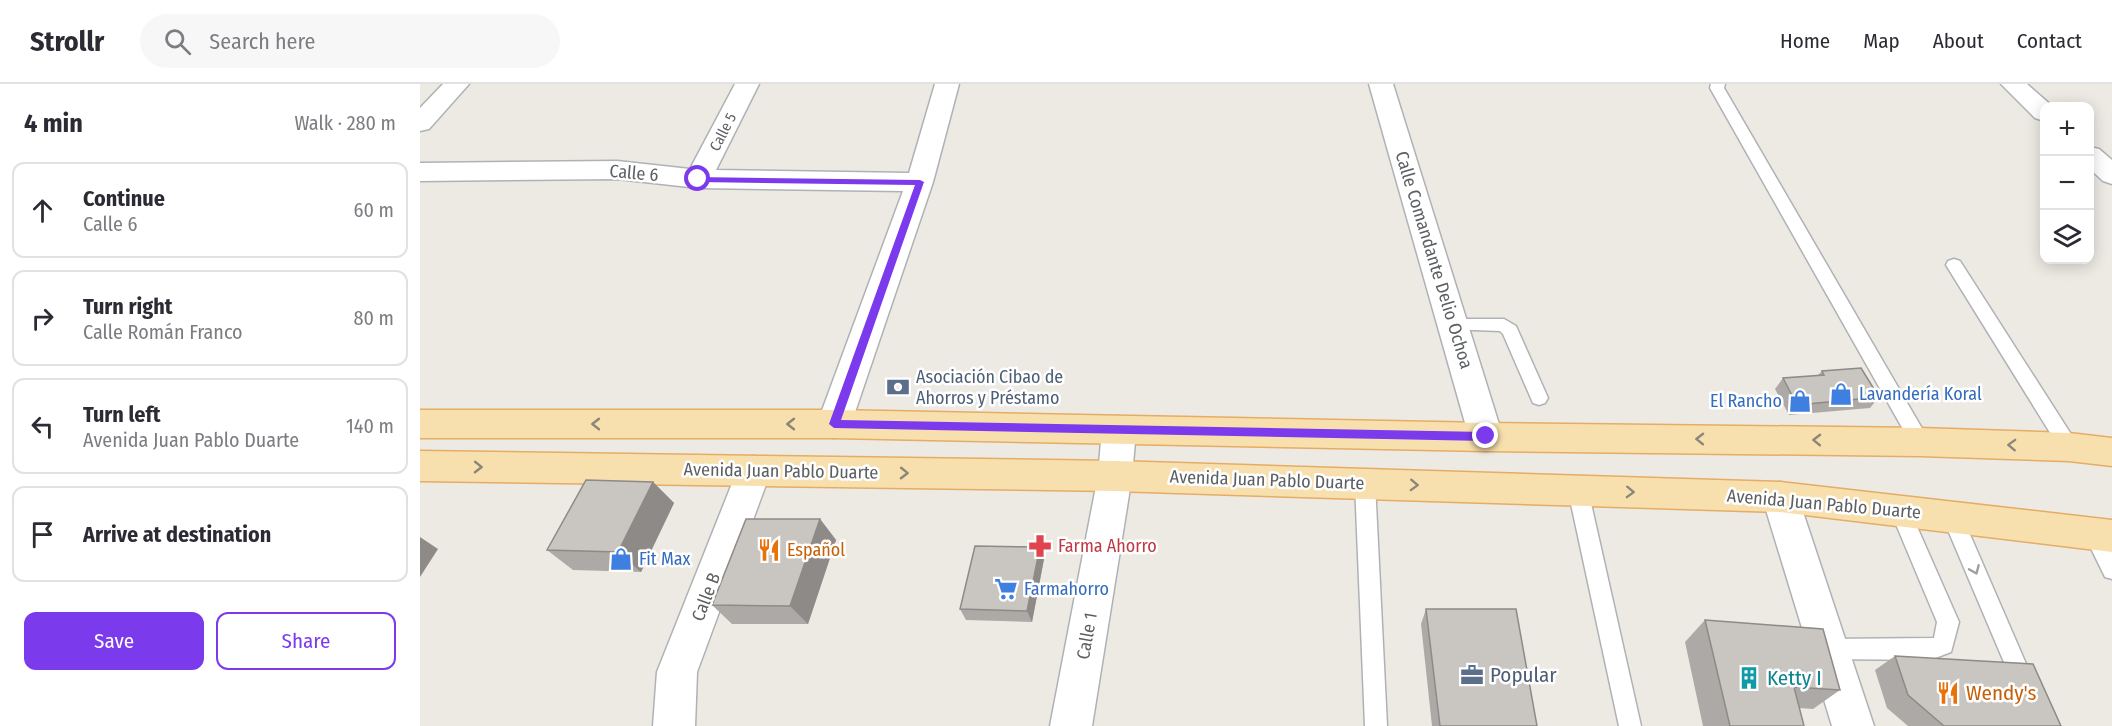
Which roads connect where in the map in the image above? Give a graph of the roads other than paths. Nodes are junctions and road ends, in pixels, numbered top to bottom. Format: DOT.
graph roads {
  1 [pos="457,84"];
  2 [pos="747,84"];
  3 [pos="947,84"];
  4 [pos="1381,84"];
  5 [pos="1718,84"];
  6 [pos="2013,84"];
  7 [pos="2040,109"];
  8 [pos="420,123"];
  9 [pos="2091,156"];
  10 [pos="420,172"];
  11 [pos="2112,175"];
  12 [pos="698,179"];
  13 [pos="920,182"];
  14 [pos="1954,265"];
  15 [pos="1453,325"];
  16 [pos="1539,398"];
  17 [pos="420,424"];
  18 [pos="834,424"];
  19 [pos="1119,430"];
  20 [pos="1486,436"];
  21 [pos="1920,442"];
  22 [pos="2069,447"];
  23 [pos="2112,452"];
  24 [pos="420,466"];
  25 [pos="754,471"];
  26 [pos="1115,476"];
  27 [pos="1365,483"];
  28 [pos="1578,490"];
  29 [pos="1780,497"];
  30 [pos="1900,510"];
  31 [pos="1952,516"];
  32 [pos="2102,534"];
  33 [pos="2112,570"];
  34 [pos="1828,649"];
  35 [pos="1854,720"];
  36 [pos="674,726"];
  37 [pos="1071,726"];
  38 [pos="1376,726"];
  39 [pos="1630,726"];
  40 [pos="2042,726"];
  1 -- 8 [label="street"];
  2 -- 12 [label="street, Calle 5"];
  3 -- 13 [label="street"];
  4 -- 15 [label="street, Calle Comandante Delio Ochoa"];
  5 -- 21 [label="lane"];
  6 -- 7 [label="street"];
  9 -- 11 [label="street"];
  10 -- 12 [label="street, Calle 6"];
  12 -- 13 [label="street, Calle 6"];
  13 -- 18 [label="street"];
  14 -- 22 [label="lane"];
  15 -- 16 [label="lane"];
  15 -- 20 [label="street, Calle Comandante Delio Ochoa"];
  18 -- 17 [label="main road, one-way"];
  18 -- 19 [label="main road"];
  19 -- 20 [label="main road"];
  19 -- 26 [label="street, Calle 1"];
  21 -- 20 [label="main road, one-way"];
  22 -- 21 [label="main road, one-way"];
  22 -- 23 [label="main road"];
  24 -- 25 [label="main road, Avenida Juan Pablo Duarte, one-way"];
  25 -- 26 [label="main road, Avenida Juan Pablo Duarte, one-way"];
  25 -- 36 [label="street, Calle B"];
  26 -- 27 [label="main road, Avenida Juan Pablo Duarte"];
  26 -- 37 [label="street, Calle 1"];
  27 -- 28 [label="main road, Avenida Juan Pablo Duarte, one-way"];
  27 -- 38 [label="lane"];
  28 -- 29 [label="main road, Avenida Juan Pablo Duarte, one-way"];
  28 -- 39 [label="lane"];
  29 -- 30 [label="main road, Avenida Juan Pablo Duarte"];
  29 -- 34 [label="street"];
  30 -- 31 [label="main road, Avenida Juan Pablo Duarte"];
  30 -- 34 [label="lane"];
  31 -- 32 [label="main road, Avenida Juan Pablo Duarte"];
  31 -- 40 [label="lane, one-way"];
  32 -- 33 [label="lane"];
  34 -- 35 [label="street"];
}
